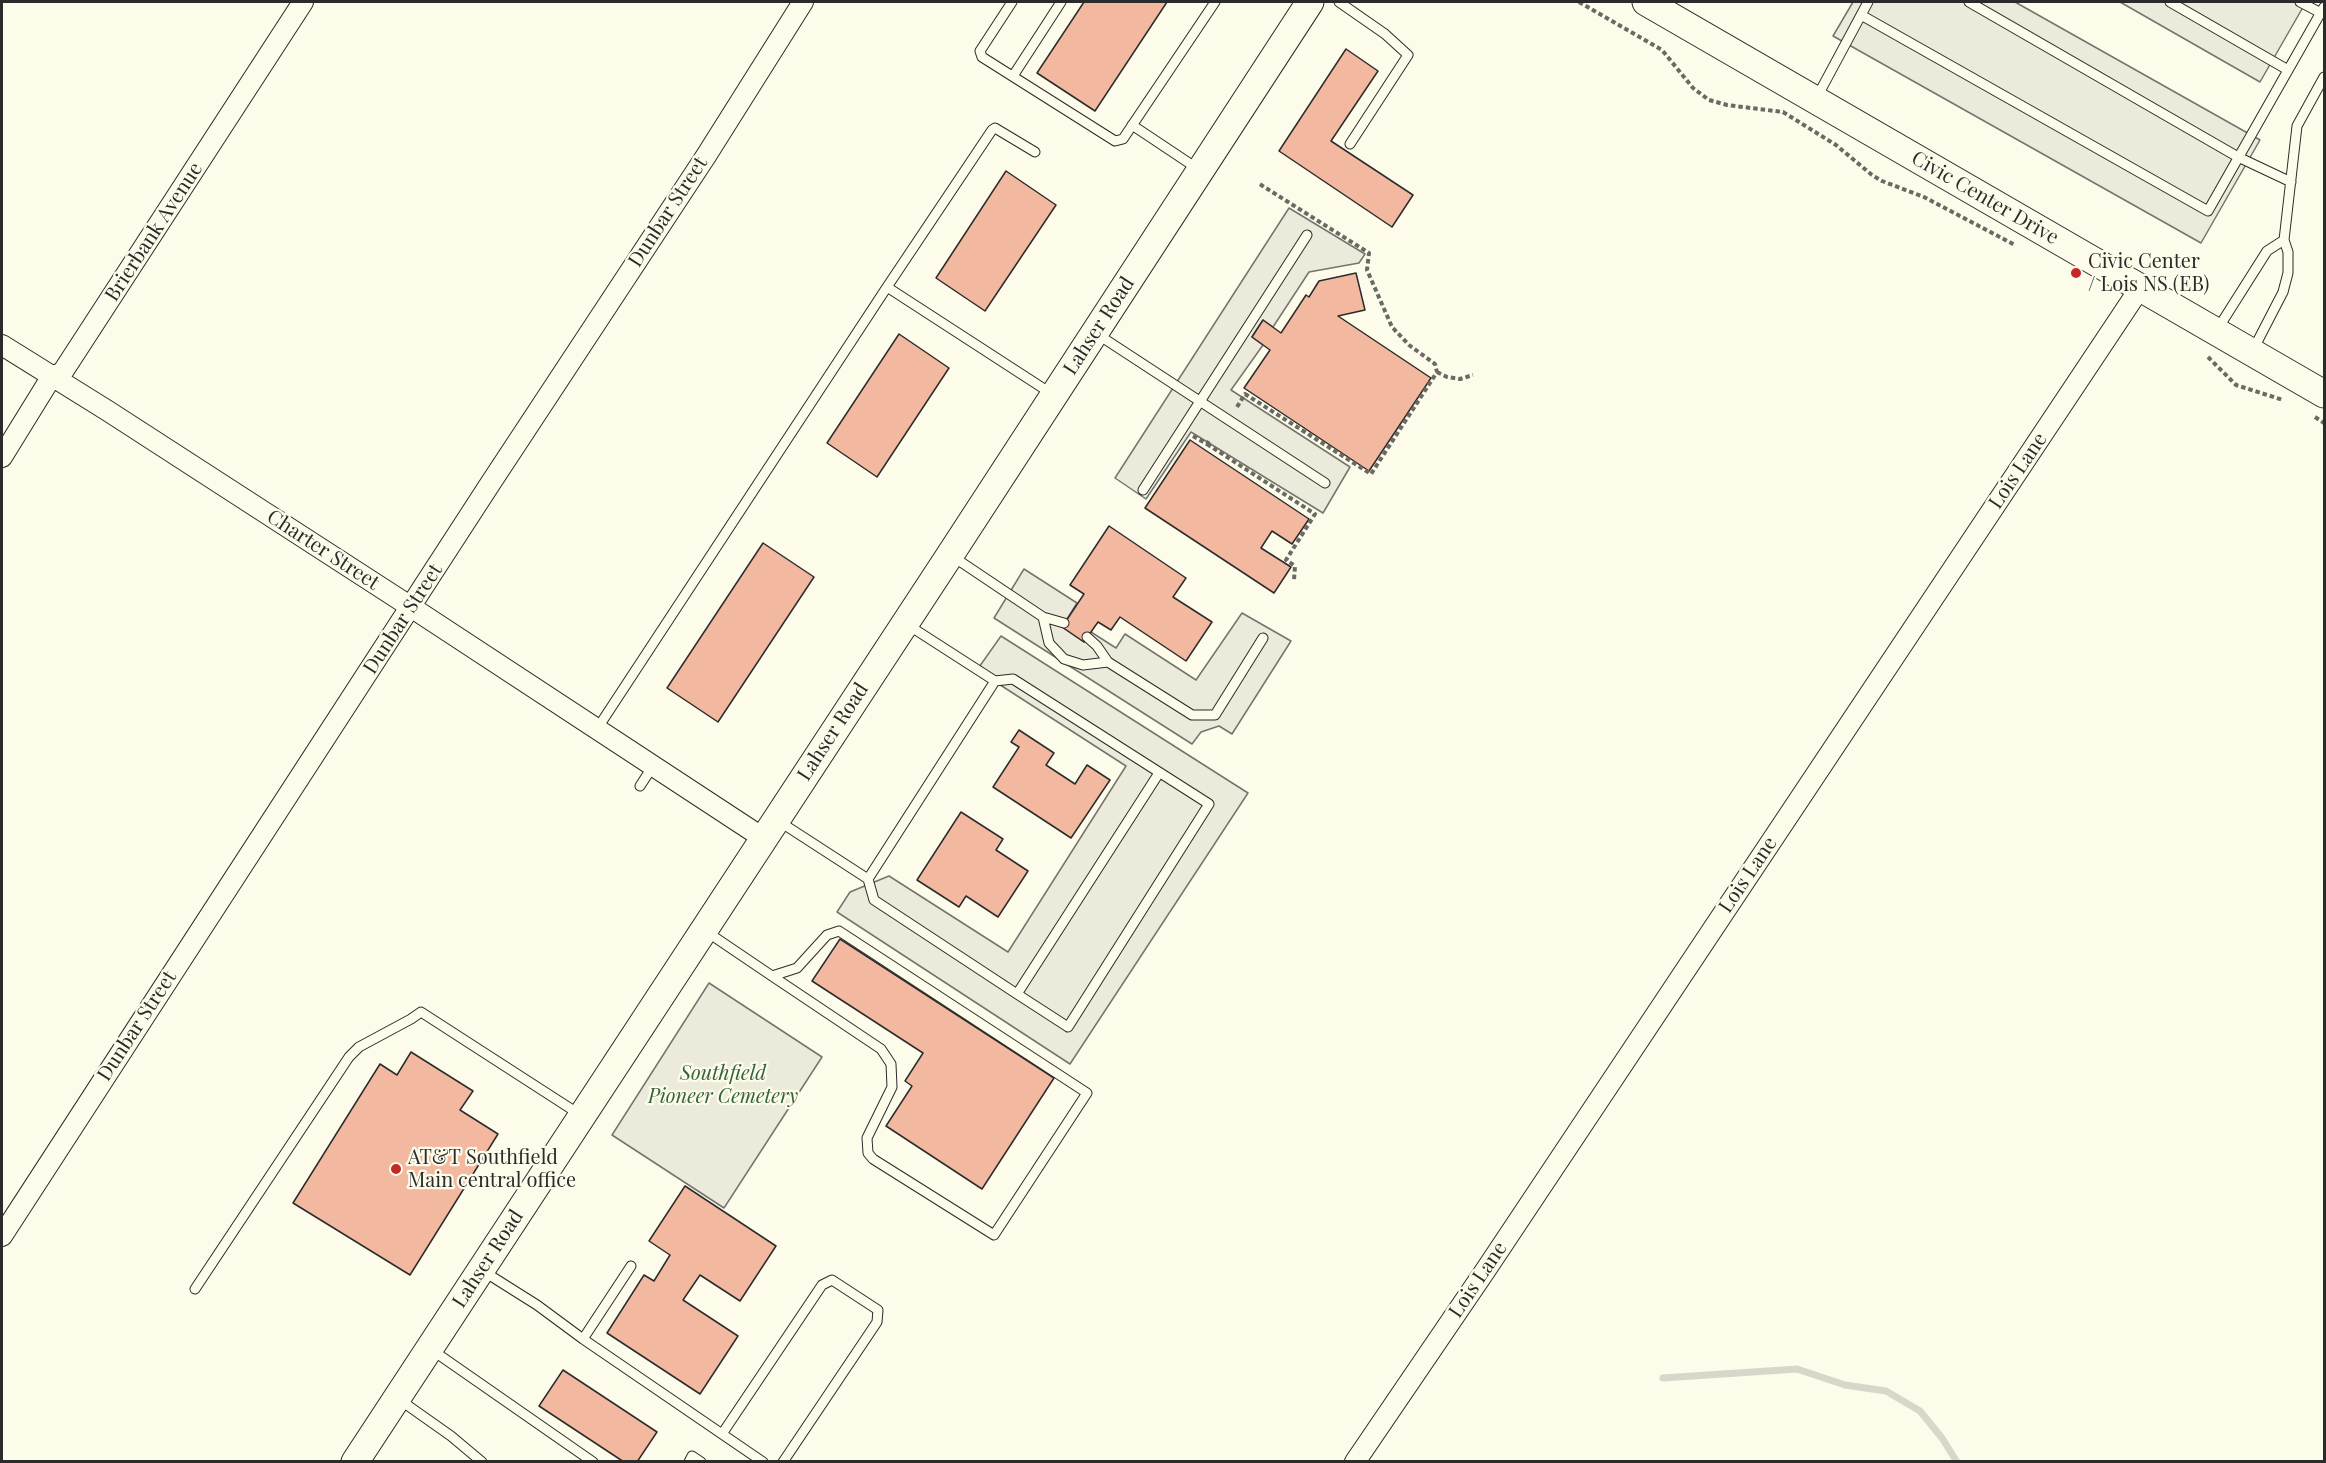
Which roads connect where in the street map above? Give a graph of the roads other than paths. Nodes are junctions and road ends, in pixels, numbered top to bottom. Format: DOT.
graph roads {
  1 [pos="303,2"];
  2 [pos="803,2"];
  3 [pos="1012,2"];
  4 [pos="1061,2"];
  5 [pos="1215,2"];
  6 [pos="1310,2"];
  7 [pos="1339,2"];
  8 [pos="1646,2"];
  9 [pos="1868,2"];
  10 [pos="1969,2"];
  11 [pos="2170,2"];
  12 [pos="2300,2"];
  13 [pos="2323,10"];
  14 [pos="1861,15"];
  15 [pos="2288,70"];
  16 [pos="1013,76"];
  17 [pos="2325,77"];
  18 [pos="1816,99"];
  19 [pos="1132,125"];
  20 [pos="1350,144"];
  21 [pos="1035,152"];
  22 [pos="2238,157"];
  23 [pos="1201,170"];
  24 [pos="2291,182"];
  25 [pos="1307,235"];
  26 [pos="2284,240"];
  27 [pos="887,287"];
  28 [pos="2140,288"];
  29 [pos="1095,333"];
  30 [pos="2209,343"];
  31 [pos="2,345"];
  32 [pos="2252,352"];
  33 [pos="52,376"];
  34 [pos="1054,395"];
  35 [pos="1200,401"];
  36 [pos="2317,404"];
  37 [pos="2,458"];
  38 [pos="1325,483"];
  39 [pos="1143,490"];
  40 [pos="950,555"];
  41 [pos="411,607"];
  42 [pos="1043,617"];
  43 [pos="905,623"];
  44 [pos="1065,623"];
  45 [pos="1087,637"];
  46 [pos="1263,638"];
  47 [pos="1108,663"];
  48 [pos="995,681"];
  49 [pos="597,729"];
  50 [pos="653,766"];
  51 [pos="1159,773"];
  52 [pos="640,786"];
  53 [pos="770,829"];
  54 [pos="868,879"];
  55 [pos="703,929"];
  56 [pos="772,976"];
  57 [pos="1017,994"];
  58 [pos="581,1116"];
  59 [pos="2,1236"];
  60 [pos="631,1266"];
  61 [pos="481,1270"];
  62 [pos="195,1289"];
  63 [pos="583,1339"];
  64 [pos="430,1348"];
  65 [pos="397,1398"];
  66 [pos="722,1434"];
  67 [pos="355,1461"];
  68 [pos="482,1461"];
  69 [pos="593,1461"];
  70 [pos="689,1461"];
  71 [pos="701,1461"];
  72 [pos="764,1461"];
  73 [pos="783,1461"];
  74 [pos="1355,1461"];
  1 -- 33 [label="street, Brierbank Avenue"];
  2 -- 41 [label="street, Dunbar Street"];
  3 -- 16 [label="lane"];
  4 -- 16 [label="lane"];
  5 -- 19 [label="lane"];
  6 -- 23 [label="main road, Lahser Road"];
  7 -- 20 [label="lane"];
  8 -- 18 [label="main road, Civic Center Drive"];
  9 -- 14 [label="lane"];
  10 -- 22 [label="lane"];
  11 -- 15 [label="lane"];
  12 -- 13 [label="lane"];
  13 -- 15 [label="lane"];
  14 -- 18 [label="lane"];
  14 -- 22 [label="lane"];
  15 -- 22 [label="lane"];
  16 -- 19 [label="lane"];
  17 -- 24 [label="lane"];
  18 -- 28 [label="main road, Civic Center Drive"];
  19 -- 23 [label="lane"];
  21 -- 27 [label="lane"];
  22 -- 24 [label="lane"];
  23 -- 29 [label="main road, Lahser Road"];
  24 -- 26 [label="lane"];
  25 -- 35 [label="lane"];
  26 -- 30 [label="lane"];
  26 -- 32 [label="lane"];
  27 -- 34 [label="lane"];
  27 -- 49 [label="lane"];
  28 -- 30 [label="main road, Civic Center Drive"];
  28 -- 74 [label="street, Lois Lane"];
  29 -- 34 [label="main road, Lahser Road"];
  29 -- 35 [label="lane"];
  30 -- 32 [label="main road, Civic Center Drive"];
  31 -- 33 [label="street, Charter Street"];
  32 -- 36 [label="main road, Civic Center Drive"];
  33 -- 37 [label="street, Brierbank Avenue"];
  33 -- 41 [label="street, Charter Street"];
  34 -- 40 [label="main road, Lahser Road"];
  35 -- 38 [label="lane"];
  35 -- 39 [label="lane"];
  40 -- 42 [label="lane"];
  40 -- 43 [label="main road, Lahser Road"];
  41 -- 49 [label="street, Charter Street"];
  41 -- 59 [label="street, Dunbar Street"];
  42 -- 44 [label="lane"];
  42 -- 47 [label="lane"];
  43 -- 48 [label="lane"];
  43 -- 53 [label="main road, Lahser Road"];
  45 -- 47 [label="lane"];
  46 -- 47 [label="lane"];
  48 -- 51 [label="lane"];
  48 -- 54 [label="lane"];
  49 -- 50 [label="street, Charter Street"];
  50 -- 52 [label="lane"];
  50 -- 53 [label="street, Charter Street"];
  51 -- 57 [label="lane"];
  51 -- 57 [label="lane"];
  53 -- 54 [label="lane"];
  53 -- 55 [label="main road, Lahser Road"];
  54 -- 57 [label="lane"];
  55 -- 56 [label="lane"];
  55 -- 58 [label="main road, Lahser Road"];
  56 -- 56 [label="lane"];
  58 -- 61 [label="main road, Lahser Road"];
  58 -- 62 [label="lane"];
  60 -- 63 [label="lane"];
  61 -- 63 [label="lane"];
  61 -- 64 [label="main road, Lahser Road"];
  63 -- 66 [label="lane"];
  64 -- 65 [label="main road, Lahser Road"];
  64 -- 69 [label="lane"];
  65 -- 67 [label="main road, Lahser Road"];
  65 -- 68 [label="lane"];
  66 -- 72 [label="lane"];
  66 -- 73 [label="lane"];
  70 -- 71 [label="lane"];
}
